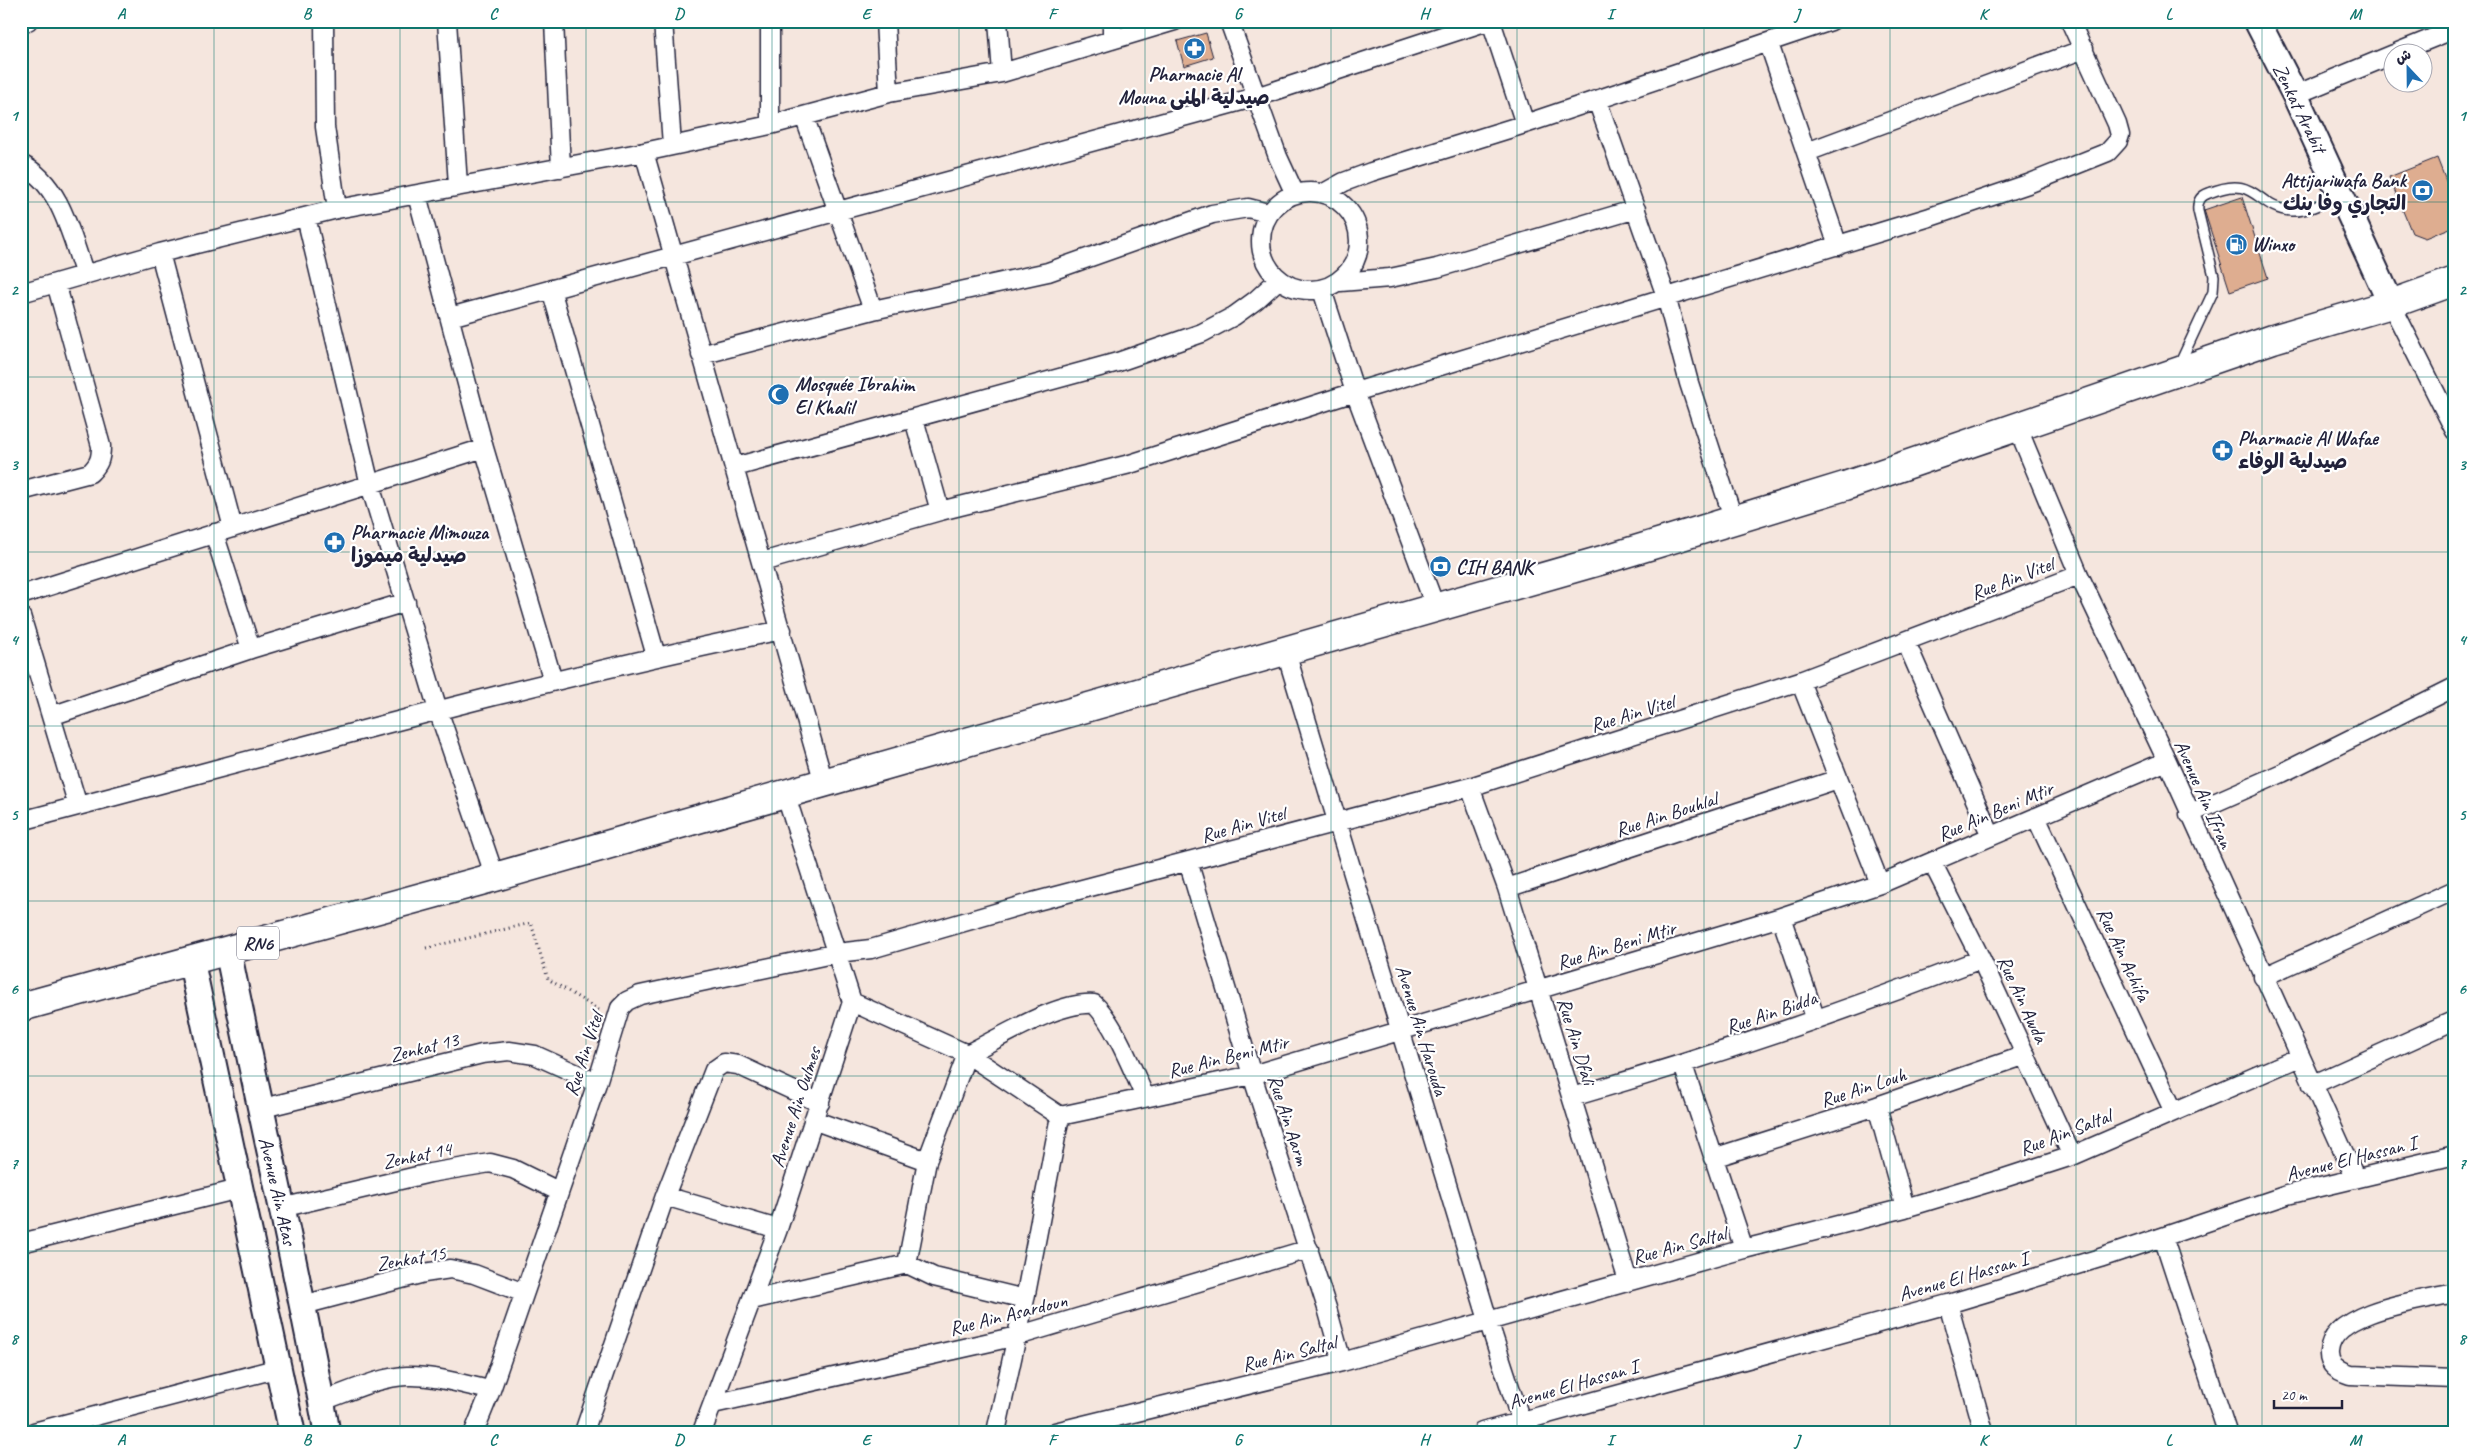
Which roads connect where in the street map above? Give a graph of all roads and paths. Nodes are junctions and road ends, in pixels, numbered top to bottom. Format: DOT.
graph roads {
  1 [pos="28,21"];
  2 [pos="324,21"];
  3 [pos="447,21"];
  4 [pos="554,21"];
  5 [pos="662,21"];
  6 [pos="770,21"];
  7 [pos="885,21"];
  8 [pos="998,21"];
  9 [pos="1112,21"];
  10 [pos="1175,21"];
  11 [pos="1229,21"];
  12 [pos="1489,21"];
  13 [pos="1830,21"];
  14 [pos="2070,21"];
  15 [pos="2257,21"];
  16 [pos="21,23"];
  17 [pos="2455,29"];
  18 [pos="1112,40"];
  19 [pos="2423,42"];
  20 [pos="1769,44"];
  21 [pos="2084,49"];
  22 [pos="2384,58"];
  23 [pos="1002,73"];
  24 [pos="889,93"];
  25 [pos="2295,95"];
  26 [pos="1256,97"];
  27 [pos="1597,100"];
  28 [pos="804,116"];
  29 [pos="1525,124"];
  30 [pos="770,125"];
  31 [pos="672,145"];
  32 [pos="644,152"];
  33 [pos="1807,152"];
  34 [pos="21,164"];
  35 [pos="561,168"];
  36 [pos="458,185"];
  37 [pos="1324,193"];
  38 [pos="1294,194"];
  39 [pos="417,195"];
  40 [pos="2342,195"];
  41 [pos="337,209"];
  42 [pos="1636,209"];
  43 [pos="840,212"];
  44 [pos="1268,213"];
  45 [pos="306,216"];
  46 [pos="1838,246"];
  47 [pos="160,254"];
  48 [pos="673,255"];
  49 [pos="85,274"];
  50 [pos="1278,280"];
  51 [pos="2455,281"];
  52 [pos="1340,282"];
  53 [pos="56,283"];
  54 [pos="551,289"];
  55 [pos="1322,290"];
  56 [pos="21,293"];
  57 [pos="1666,296"];
  58 [pos="2391,304"];
  59 [pos="873,310"];
  60 [pos="450,317"];
  61 [pos="701,355"];
  62 [pos="2176,372"];
  63 [pos="1355,392"];
  64 [pos="914,419"];
  65 [pos="2016,426"];
  66 [pos="2455,431"];
  67 [pos="484,448"];
  68 [pos="735,468"];
  69 [pos="370,485"];
  70 [pos="21,491"];
  71 [pos="940,511"];
  72 [pos="1734,521"];
  73 [pos="233,528"];
  74 [pos="214,533"];
  75 [pos="762,562"];
  76 [pos="2079,575"];
  77 [pos="21,595"];
  78 [pos="406,602"];
  79 [pos="1436,609"];
  80 [pos="21,616"];
  81 [pos="782,630"];
  82 [pos="1906,642"];
  83 [pos="251,649"];
  84 [pos="1285,649"];
  85 [pos="656,656"];
  86 [pos="552,681"];
  87 [pos="1800,681"];
  88 [pos="2455,687"];
  89 [pos="438,710"];
  90 [pos="51,716"];
  91 [pos="2166,761"];
  92 [pos="1838,779"];
  93 [pos="824,783"];
  94 [pos="1470,787"];
  95 [pos="785,793"];
  96 [pos="78,806"];
  97 [pos="2189,814"];
  98 [pos="2036,817"];
  99 [pos="1336,820"];
  100 [pos="21,822"];
  101 [pos="1991,836"];
  102 [pos="1188,861"];
  103 [pos="1932,862"];
  104 [pos="495,877"];
  105 [pos="1880,884"];
  106 [pos="1507,888"];
  107 [pos="2455,890"];
  108 [pos="1781,917"];
  109 [pos="426,948"];
  110 [pos="228,951"];
  111 [pos="837,953"];
  112 [pos="1981,959"];
  113 [pos="191,960"];
  114 [pos="2263,977"];
  115 [pos="1538,990"];
  116 [pos="852,1002"];
  117 [pos="21,1007"];
  118 [pos="616,1020"];
  119 [pos="1816,1020"];
  120 [pos="2455,1020"];
  121 [pos="1400,1031"];
  122 [pos="967,1054"];
  123 [pos="2026,1055"];
  124 [pos="2300,1057"];
  125 [pos="1683,1065"];
  126 [pos="1252,1075"];
  127 [pos="597,1083"];
  128 [pos="2312,1084"];
  129 [pos="1146,1097"];
  130 [pos="1572,1097"];
  131 [pos="820,1103"];
  132 [pos="1877,1106"];
  133 [pos="259,1109"];
  134 [pos="2173,1110"];
  135 [pos="1060,1116"];
  136 [pos="813,1120"];
  137 [pos="2455,1155"];
  138 [pos="2072,1156"];
  139 [pos="1713,1158"];
  140 [pos="927,1161"];
  141 [pos="2355,1177"];
  142 [pos="239,1189"];
  143 [pos="558,1191"];
  144 [pos="665,1196"];
  145 [pos="281,1208"];
  146 [pos="1905,1208"];
  147 [pos="778,1229"];
  148 [pos="2163,1237"];
  149 [pos="21,1244"];
  150 [pos="1309,1249"];
  151 [pos="1744,1249"];
  152 [pos="908,1264"];
  153 [pos="1628,1281"];
  154 [pos="524,1293"];
  155 [pos="2455,1293"];
  156 [pos="1026,1299"];
  157 [pos="752,1300"];
  158 [pos="1948,1304"];
  159 [pos="303,1305"];
  160 [pos="1488,1320"];
  161 [pos="1017,1336"];
  162 [pos="1342,1362"];
  163 [pos="280,1368"];
  164 [pos="2455,1380"];
  165 [pos="492,1390"];
  166 [pos="322,1401"];
  167 [pos="713,1404"];
  168 [pos="1520,1422"];
  169 [pos="287,1427"];
  170 [pos="34,1432"];
  171 [pos="327,1432"];
  172 [pos="474,1432"];
  173 [pos="584,1432"];
  174 [pos="702,1432"];
  175 [pos="996,1432"];
  176 [pos="1055,1432"];
  177 [pos="1482,1432"];
  178 [pos="1984,1432"];
  179 [pos="2226,1432"];
  1 -- 16 [label="street"];
  2 -- 41 [label="street"];
  3 -- 36 [label="street"];
  4 -- 35 [label="street"];
  5 -- 31 [label="street"];
  6 -- 30 [label="street"];
  7 -- 24 [label="street"];
  8 -- 23 [label="street"];
  9 -- 18 [label="street"];
  10 -- 18 [label="street"];
  11 -- 26 [label="street"];
  12 -- 26 [label="street"];
  12 -- 29 [label="street"];
  13 -- 20 [label="street"];
  14 -- 21 [label="street"];
  15 -- 25 [label="street, Zenkat Arabit"];
  17 -- 19 [label="street"];
  18 -- 23 [label="street"];
  20 -- 27 [label="street"];
  20 -- 33 [label="street"];
  21 -- 33 [label="street"];
  21 -- 46 [label="street"];
  22 -- 25 [label="street"];
  23 -- 24 [label="street"];
  24 -- 28 [label="street"];
  25 -- 40 [label="street, Zenkat Arabit"];
  26 -- 38 [label="street"];
  26 -- 43 [label="street"];
  27 -- 29 [label="street"];
  27 -- 42 [label="street"];
  28 -- 30 [label="street"];
  28 -- 43 [label="street"];
  29 -- 37 [label="street"];
  30 -- 31 [label="street"];
  31 -- 32 [label="street"];
  32 -- 35 [label="street"];
  32 -- 48 [label="street"];
  33 -- 46 [label="street"];
  34 -- 49 [label="street"];
  35 -- 36 [label="street"];
  36 -- 39 [label="street"];
  37 -- 38 [label="street"];
  37 -- 52 [label="street"];
  38 -- 44 [label="street"];
  39 -- 41 [label="street"];
  39 -- 60 [label="street"];
  40 -- 58 [label="street, Zenkat Arabit"];
  40 -- 62 [label="lane"];
  41 -- 45 [label="street"];
  42 -- 52 [label="street"];
  42 -- 57 [label="street"];
  43 -- 48 [label="street"];
  43 -- 59 [label="street"];
  44 -- 50 [label="street"];
  44 -- 59 [label="street"];
  45 -- 47 [label="street"];
  45 -- 69 [label="street"];
  46 -- 57 [label="street"];
  47 -- 49 [label="street"];
  47 -- 73 [label="street"];
  48 -- 54 [label="street"];
  48 -- 61 [label="street"];
  49 -- 53 [label="street"];
  50 -- 55 [label="street"];
  50 -- 64 [label="street"];
  51 -- 58 [label="main road, RN6"];
  52 -- 55 [label="street"];
  53 -- 56 [label="street"];
  53 -- 70 [label="street"];
  54 -- 60 [label="street"];
  54 -- 85 [label="street"];
  55 -- 63 [label="street"];
  57 -- 63 [label="street"];
  57 -- 72 [label="street"];
  58 -- 62 [label="main road, RN6"];
  58 -- 66 [label="street"];
  59 -- 61 [label="street"];
  60 -- 67 [label="street"];
  61 -- 68 [label="street"];
  62 -- 65 [label="main road, RN6"];
  63 -- 71 [label="street"];
  63 -- 79 [label="street"];
  64 -- 68 [label="street"];
  64 -- 71 [label="street"];
  65 -- 72 [label="main road, RN6"];
  65 -- 76 [label="street, Avenue Ain Ifran"];
  67 -- 69 [label="street"];
  67 -- 86 [label="street"];
  68 -- 75 [label="street"];
  69 -- 73 [label="street"];
  69 -- 78 [label="street"];
  71 -- 75 [label="street"];
  72 -- 79 [label="main road, RN6"];
  73 -- 74 [label="street"];
  74 -- 77 [label="street"];
  74 -- 83 [label="street"];
  75 -- 81 [label="street"];
  76 -- 82 [label="street, Rue Ain Vitel"];
  76 -- 91 [label="street, Avenue Ain Ifran"];
  78 -- 83 [label="street"];
  78 -- 89 [label="street"];
  79 -- 84 [label="main road, RN6"];
  80 -- 90 [label="street"];
  81 -- 85 [label="street"];
  81 -- 93 [label="street"];
  82 -- 87 [label="street, Rue Ain Vitel"];
  82 -- 101 [label="street"];
  83 -- 90 [label="street"];
  84 -- 93 [label="main road, RN6"];
  84 -- 99 [label="street, Avenue Ain Harouda"];
  85 -- 86 [label="street"];
  86 -- 89 [label="street"];
  87 -- 92 [label="street"];
  87 -- 94 [label="street, Rue Ain Vitel"];
  88 -- 97 [label="street"];
  89 -- 96 [label="street"];
  89 -- 104 [label="street"];
  90 -- 96 [label="street"];
  91 -- 97 [label="street, Avenue Ain Ifran"];
  91 -- 98 [label="street, Rue Ain Beni Mtir"];
  92 -- 105 [label="street"];
  92 -- 106 [label="street, Rue Ain Bouhlal"];
  93 -- 95 [label="main road, RN6"];
  94 -- 99 [label="street, Rue Ain Vitel"];
  94 -- 106 [label="street, Rue Ain Dfali"];
  95 -- 104 [label="main road, RN6"];
  95 -- 111 [label="street"];
  96 -- 100 [label="street"];
  97 -- 114 [label="street, Avenue Ain Ifran"];
  98 -- 101 [label="street, Rue Ain Beni Mtir"];
  98 -- 134 [label="street, Rue Ain Achifa"];
  99 -- 102 [label="street, Rue Ain Vitel"];
  99 -- 121 [label="street, Avenue Ain Harouda"];
  101 -- 103 [label="street, Rue Ain Beni Mtir"];
  102 -- 111 [label="street, Rue Ain Vitel"];
  102 -- 126 [label="street, Rue Ain Aarm"];
  103 -- 105 [label="street, Rue Ain Beni Mtir"];
  103 -- 112 [label="street, Rue Ain Awda"];
  104 -- 110 [label="main road, RN6"];
  105 -- 108 [label="street, Rue Ain Beni Mtir"];
  106 -- 115 [label="street, Rue Ain Dfali"];
  107 -- 114 [label="street"];
  108 -- 115 [label="street, Rue Ain Beni Mtir"];
  108 -- 119 [label="street"];
  109 -- 118 [label="path"];
  110 -- 113 [label="main road, RN6"];
  110 -- 133 [label="street, Avenue Ain Atas"];
  111 -- 116 [label="street"];
  111 -- 118 [label="street, Rue Ain Vitel"];
  112 -- 119 [label="street, Rue Ain Bidda"];
  112 -- 123 [label="street, Rue Ain Awda"];
  113 -- 117 [label="main road, RN6"];
  113 -- 142 [label="street, Avenue Ain Atas"];
  114 -- 124 [label="street, Avenue Ain Ifran"];
  115 -- 121 [label="street, Rue Ain Beni Mtir"];
  115 -- 130 [label="street, Rue Ain Dfali"];
  116 -- 122 [label="street"];
  116 -- 131 [label="street, Avenue Ain Oulmes"];
  118 -- 127 [label="street, Rue Ain Vitel"];
  119 -- 125 [label="street, Rue Ain Bidda"];
  120 -- 128 [label="street"];
  121 -- 126 [label="street, Rue Ain Beni Mtir"];
  121 -- 160 [label="street, Avenue Ain Harouda"];
  122 -- 129 [label="street"];
  122 -- 135 [label="street"];
  122 -- 140 [label="street"];
  123 -- 132 [label="street, Rue Ain Louh"];
  123 -- 138 [label="street, Rue Ain Awda"];
  124 -- 128 [label="street, Avenue Ain Ifran"];
  124 -- 134 [label="street, Rue Ain Saltal"];
  125 -- 130 [label="street, Rue Ain Bidda"];
  125 -- 139 [label="street"];
  126 -- 129 [label="street, Rue Ain Beni Mtir"];
  126 -- 150 [label="street, Rue Ain Aarm"];
  127 -- 133 [label="street, Zenkat 13"];
  127 -- 143 [label="street, Rue Ain Vitel"];
  128 -- 141 [label="street, Avenue Ain Ifran"];
  129 -- 135 [label="street, Rue Ain Beni Mtir"];
  130 -- 153 [label="street, Rue Ain Dfali"];
  131 -- 136 [label="street, Avenue Ain Oulmes"];
  131 -- 144 [label="street"];
  132 -- 139 [label="street, Rue Ain Louh"];
  132 -- 146 [label="street"];
  133 -- 145 [label="street, Avenue Ain Atas"];
  134 -- 138 [label="street, Rue Ain Saltal"];
  135 -- 156 [label="street"];
  136 -- 140 [label="street"];
  136 -- 147 [label="street, Avenue Ain Oulmes"];
  137 -- 141 [label="street, Avenue El Hassan I"];
  138 -- 146 [label="street, Rue Ain Saltal"];
  139 -- 151 [label="street"];
  140 -- 152 [label="street"];
  141 -- 148 [label="street, Avenue El Hassan I"];
  142 -- 149 [label="street"];
  142 -- 163 [label="street, Avenue Ain Atas"];
  143 -- 145 [label="street, Zenkat 14"];
  143 -- 154 [label="street, Rue Ain Vitel"];
  144 -- 147 [label="street"];
  144 -- 173 [label="street"];
  145 -- 159 [label="street, Avenue Ain Atas"];
  146 -- 151 [label="street, Rue Ain Saltal"];
  147 -- 157 [label="street, Avenue Ain Oulmes"];
  148 -- 158 [label="street, Avenue El Hassan I"];
  148 -- 179 [label="street"];
  150 -- 161 [label="street, Rue Ain Asardoun"];
  150 -- 162 [label="street, Rue Ain Aarm"];
  151 -- 153 [label="street, Rue Ain Saltal"];
  152 -- 156 [label="street"];
  152 -- 157 [label="street"];
  153 -- 160 [label="street, Rue Ain Saltal"];
  154 -- 159 [label="street, Zenkat 15"];
  154 -- 165 [label="street, Rue Ain Vitel"];
  155 -- 164 [label="street"];
  156 -- 161 [label="street"];
  157 -- 167 [label="street, Avenue Ain Oulmes"];
  158 -- 168 [label="street, Avenue El Hassan I"];
  158 -- 178 [label="street"];
  159 -- 166 [label="street, Avenue Ain Atas"];
  160 -- 162 [label="street, Rue Ain Saltal"];
  160 -- 168 [label="street, Avenue Ain Harouda"];
  161 -- 167 [label="street, Rue Ain Asardoun"];
  161 -- 175 [label="street"];
  162 -- 176 [label="street, Rue Ain Saltal"];
  163 -- 169 [label="street, Avenue Ain Atas"];
  163 -- 170 [label="street"];
  165 -- 166 [label="street"];
  165 -- 172 [label="street, Rue Ain Vitel"];
  166 -- 171 [label="street, Avenue Ain Atas"];
  167 -- 174 [label="street, Avenue Ain Oulmes"];
  168 -- 177 [label="street, Avenue El Hassan I"];
}
